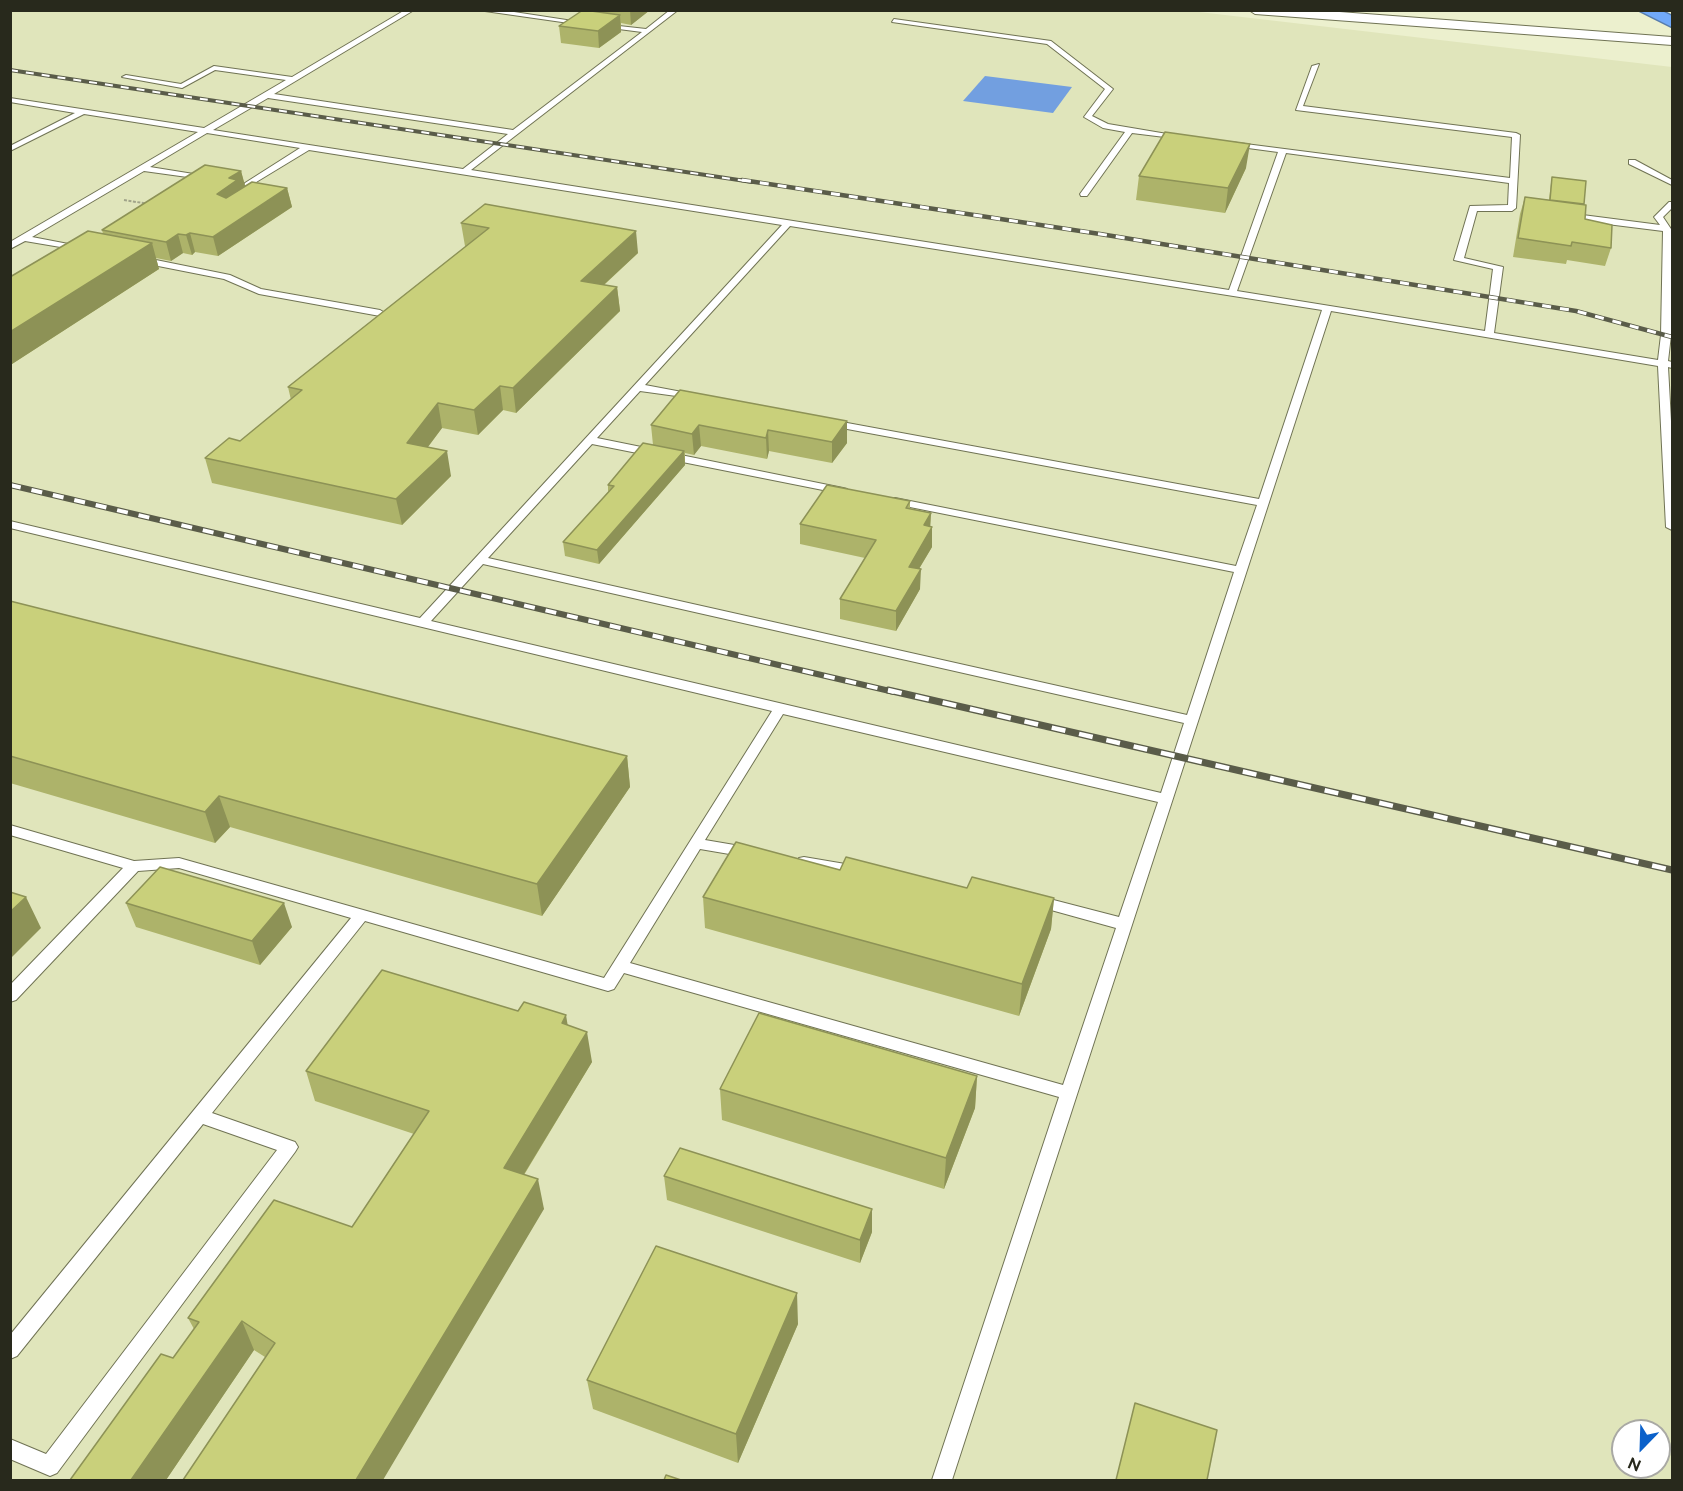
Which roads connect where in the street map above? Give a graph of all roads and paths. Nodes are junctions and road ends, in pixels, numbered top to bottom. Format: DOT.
graph roads {
  1 [pos="411,10"];
  2 [pos="481,10"];
  3 [pos="675,10"];
  4 [pos="1255,10"];
  5 [pos="1646,10"];
  6 [pos="894,21"];
  7 [pos="1672,22"];
  8 [pos="648,31"];
  9 [pos="1672,41"];
  10 [pos="1316,66"];
  11 [pos="126,77"];
  12 [pos="293,79"];
  13 [pos="266,95"];
  14 [pos="10,100"];
  15 [pos="82,111"];
  16 [pos="206,130"];
  17 [pos="1130,130"];
  18 [pos="515,133"];
  19 [pos="1189,138"];
  20 [pos="1224,143"];
  21 [pos="307,147"];
  22 [pos="10,149"];
  23 [pos="1283,151"];
  24 [pos="1632,162"];
  25 [pos="142,168"];
  26 [pos="464,173"];
  27 [pos="214,179"];
  28 [pos="1513,181"];
  29 [pos="237,183"];
  30 [pos="1672,183"];
  31 [pos="248,185"];
  32 [pos="259,193"];
  33 [pos="1084,194"];
  34 [pos="117,199"];
  35 [pos="1672,204"];
  36 [pos="157,206"];
  37 [pos="1512,208"];
  38 [pos="1523,210"];
  39 [pos="1556,214"];
  40 [pos="788,223"];
  41 [pos="1667,230"];
  42 [pos="24,238"];
  43 [pos="10,246"];
  44 [pos="90,250"];
  45 [pos="125,257"];
  46 [pos="1670,278"];
  47 [pos="1232,293"];
  48 [pos="1327,308"];
  49 [pos="380,313"];
  50 [pos="1670,317"];
  51 [pos="1489,335"];
  52 [pos="1668,365"];
  53 [pos="637,387"];
  54 [pos="708,400"];
  55 [pos="814,420"];
  56 [pos="589,440"];
  57 [pos="856,493"];
  58 [pos="879,498"];
  59 [pos="1262,503"];
  60 [pos="10,524"];
  61 [pos="1672,527"];
  62 [pos="480,560"];
  63 [pos="1240,570"];
  64 [pos="424,621"];
  65 [pos="779,710"];
  66 [pos="1190,720"];
  67 [pos="1164,799"];
  68 [pos="10,830"];
  69 [pos="698,844"];
  70 [pos="768,856"];
  71 [pos="791,860"];
  72 [pos="134,866"];
  73 [pos="872,873"];
  74 [pos="1023,899"];
  75 [pos="362,915"];
  76 [pos="1123,924"];
  77 [pos="621,966"];
  78 [pos="10,996"];
  79 [pos="1068,1093"];
  80 [pos="200,1116"];
  81 [pos="10,1350"];
  82 [pos="10,1449"];
  83 [pos="942,1480"];
  1 -- 12 [label="lane"];
  2 -- 8 [label="lane"];
  3 -- 8 [label="lane"];
  4 -- 9 [label="street"];
  5 -- 7 [label="highway"];
  6 -- 17 [label="lane"];
  8 -- 18 [label="lane"];
  10 -- 28 [label="lane"];
  11 -- 12 [label="lane"];
  12 -- 13 [label="lane"];
  13 -- 16 [label="lane"];
  13 -- 18 [label="lane"];
  14 -- 15 [label="lane"];
  15 -- 16 [label="lane"];
  15 -- 22 [label="lane"];
  16 -- 21 [label="lane"];
  16 -- 25 [label="lane"];
  17 -- 19 [label="lane"];
  17 -- 33 [label="lane"];
  18 -- 26 [label="lane"];
  20 -- 23 [label="lane"];
  21 -- 26 [label="lane"];
  21 -- 31 [label="lane"];
  23 -- 28 [label="lane"];
  23 -- 47 [label="lane"];
  24 -- 30 [label="lane"];
  25 -- 27 [label="lane"];
  25 -- 42 [label="lane"];
  26 -- 40 [label="lane"];
  28 -- 37 [label="lane"];
  29 -- 31 [label="lane"];
  31 -- 32 [label="lane"];
  34 -- 36 [label="path"];
  35 -- 41 [label="lane"];
  37 -- 38 [label="lane"];
  37 -- 51 [label="lane"];
  39 -- 41 [label="lane"];
  40 -- 47 [label="lane"];
  40 -- 53 [label="lane"];
  41 -- 46 [label="lane"];
  42 -- 43 [label="lane"];
  42 -- 44 [label="lane"];
  45 -- 49 [label="lane"];
  46 -- 50 [label="lane"];
  47 -- 48 [label="lane"];
  48 -- 51 [label="lane"];
  48 -- 59 [label="lane"];
  50 -- 52 [label="lane"];
  51 -- 52 [label="lane"];
  52 -- 61 [label="lane"];
  53 -- 54 [label="lane"];
  53 -- 56 [label="lane"];
  55 -- 59 [label="lane"];
  56 -- 57 [label="lane"];
  56 -- 62 [label="lane"];
  58 -- 63 [label="lane"];
  59 -- 63 [label="lane"];
  60 -- 64 [label="lane"];
  62 -- 64 [label="lane"];
  62 -- 66 [label="lane"];
  63 -- 66 [label="lane"];
  64 -- 65 [label="lane"];
  65 -- 67 [label="lane"];
  65 -- 69 [label="lane"];
  66 -- 67 [label="lane"];
  67 -- 76 [label="lane"];
  68 -- 72 [label="lane"];
  69 -- 70 [label="lane"];
  69 -- 77 [label="lane"];
  71 -- 73 [label="lane"];
  72 -- 75 [label="lane"];
  72 -- 78 [label="lane"];
  74 -- 76 [label="lane"];
  75 -- 77 [label="lane"];
  75 -- 80 [label="lane"];
  76 -- 79 [label="lane"];
  77 -- 79 [label="lane"];
  79 -- 83 [label="lane"];
  80 -- 81 [label="lane"];
  80 -- 82 [label="lane"];
}
